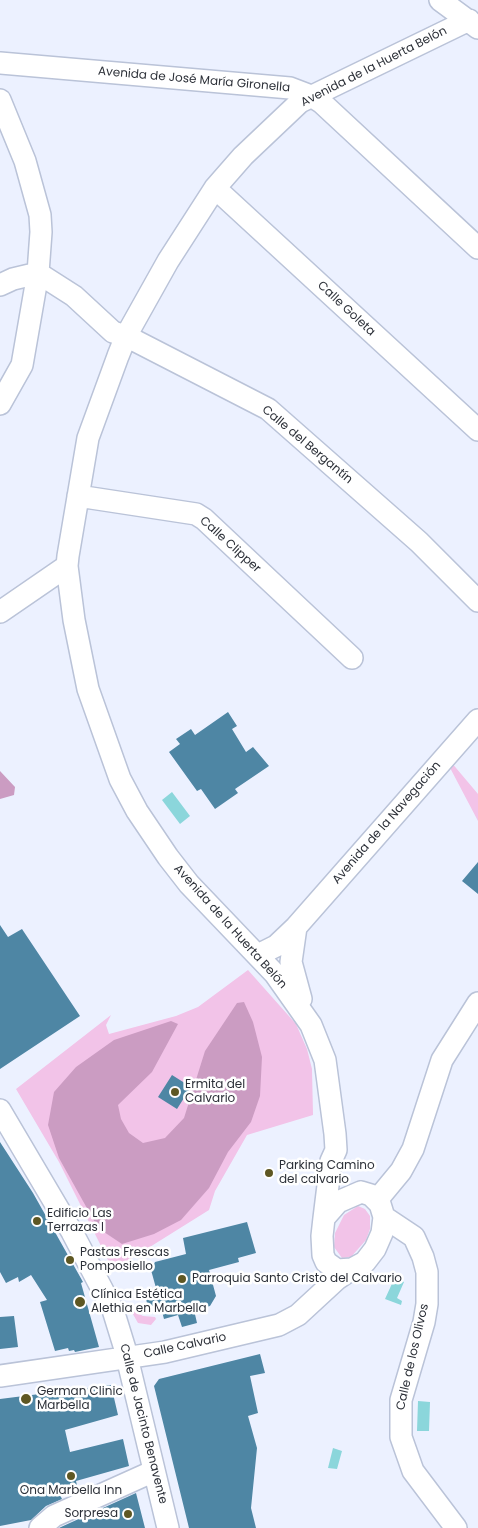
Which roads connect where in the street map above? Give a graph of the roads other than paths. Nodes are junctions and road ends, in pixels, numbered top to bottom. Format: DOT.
graph roads {
  1 [pos="440,0"];
  2 [pos="473,24"];
  3 [pos="0,63"];
  4 [pos="311,96"];
  5 [pos="0,100"];
  6 [pos="215,188"];
  7 [pos="478,248"];
  8 [pos="38,273"];
  9 [pos="0,285"];
  10 [pos="126,336"];
  11 [pos="0,404"];
  12 [pos="478,430"];
  13 [pos="78,496"];
  14 [pos="67,566"];
  15 [pos="478,602"];
  16 [pos="0,612"];
  17 [pos="352,658"];
  18 [pos="478,720"];
  19 [pos="296,927"];
  20 [pos="258,955"];
  21 [pos="478,1003"];
  22 [pos="311,1025"];
  23 [pos="0,1110"];
  24 [pos="336,1150"];
  25 [pos="374,1203"];
  26 [pos="324,1218"];
  27 [pos="323,1255"];
  28 [pos="352,1269"];
  29 [pos="305,1309"];
  30 [pos="127,1358"];
  31 [pos="0,1376"];
  32 [pos="154,1471"];
  33 [pos="40,1528"];
  34 [pos="168,1528"];
  35 [pos="456,1528"];
  1 -- 2 [label="street"];
  2 -- 4 [label="street, Avenida de la Huerta Belón"];
  3 -- 4 [label="street, Avenida de José María Gironella"];
  4 -- 6 [label="street, Avenida de la Huerta Belón"];
  4 -- 7 [label="street, Avenida de José María Gironella"];
  5 -- 8 [label="street"];
  6 -- 10 [label="street, Avenida de la Huerta Belón"];
  6 -- 12 [label="street, Calle Goleta"];
  8 -- 9 [label="street"];
  8 -- 10 [label="street, Calle del Bergantín"];
  8 -- 11 [label="street"];
  10 -- 13 [label="street, Avenida de la Huerta Belón"];
  10 -- 15 [label="street, Calle del Bergantín"];
  13 -- 14 [label="street, Avenida de la Huerta Belón"];
  13 -- 17 [label="street, Calle Clipper"];
  14 -- 16 [label="street"];
  14 -- 20 [label="street, Avenida de la Huerta Belón"];
  18 -- 19 [label="street, Avenida de la Navegación"];
  19 -- 20 [label="street, Avenida de la Navegación"];
  19 -- 22 [label="street"];
  20 -- 22 [label="street, Avenida de la Huerta Belón"];
  21 -- 25 [label="street"];
  22 -- 24 [label="street, Avenida de la Huerta Belón"];
  23 -- 30 [label="street, Calle de Jacinto Benavente"];
  24 -- 25 [label="street, Avenida de la Huerta Belón"];
  24 -- 26 [label="street, Avenida de la Huerta Belón"];
  25 -- 26 [label="street"];
  25 -- 28 [label="street"];
  25 -- 35 [label="street, Calle de los Olivos"];
  26 -- 27 [label="street"];
  27 -- 28 [label="street"];
  27 -- 29 [label="street"];
  28 -- 29 [label="street, Calle Calvario"];
  29 -- 30 [label="street, Calle Calvario"];
  30 -- 31 [label="street, Calle Calvario"];
  30 -- 32 [label="street, Calle de Jacinto Benavente"];
  32 -- 33 [label="street"];
  32 -- 34 [label="street, Calle de Jacinto Benavente"];
}
